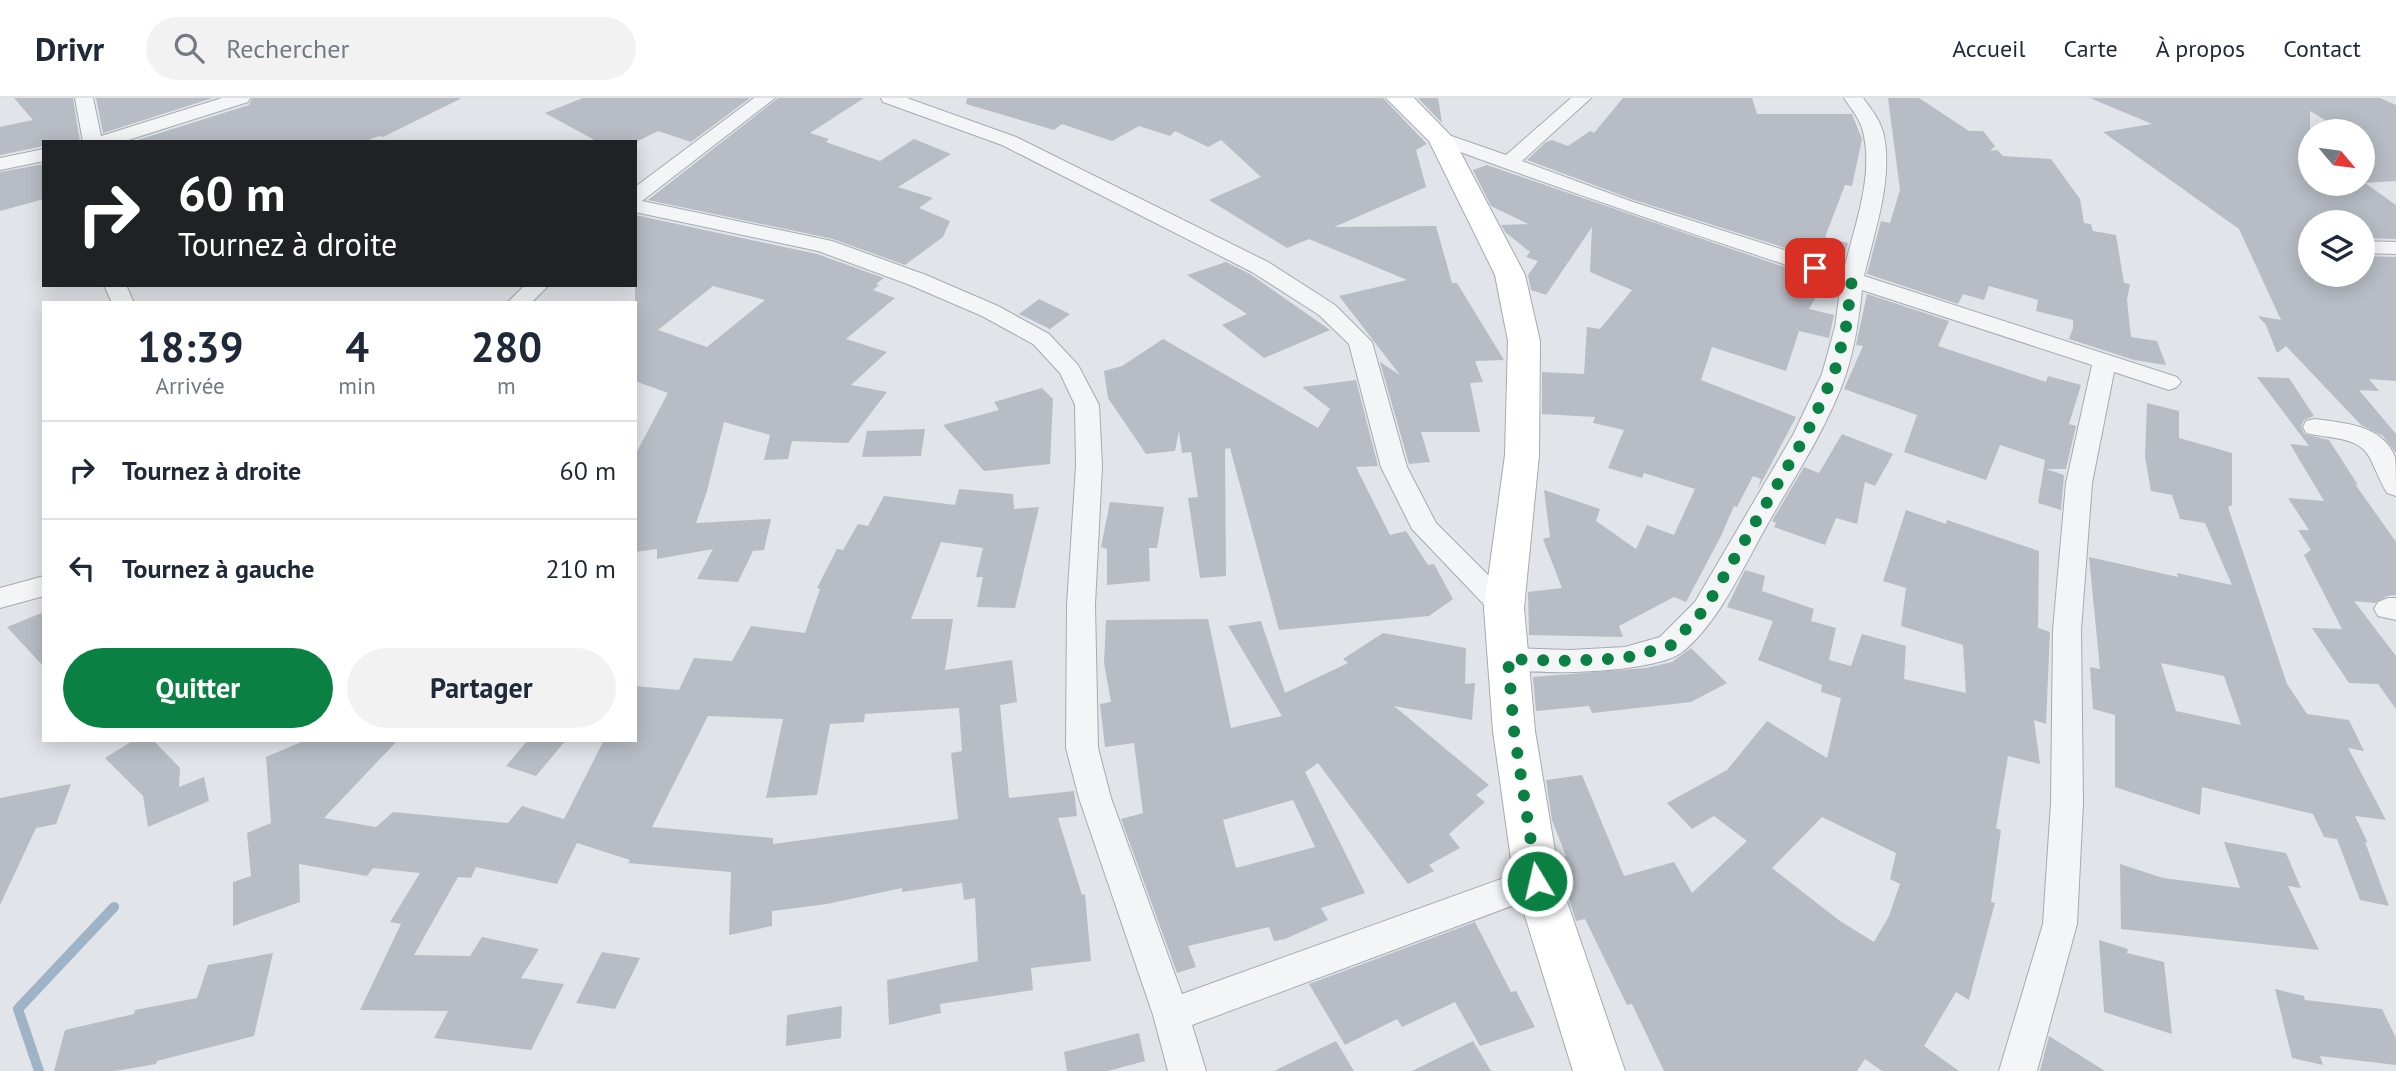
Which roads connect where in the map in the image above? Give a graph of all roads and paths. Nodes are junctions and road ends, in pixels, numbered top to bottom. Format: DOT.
graph roads {
  1 [pos="84,98"];
  2 [pos="241,98"];
  3 [pos="766,98"];
  4 [pos="890,98"];
  5 [pos="1399,98"];
  6 [pos="1582,98"];
  7 [pos="1853,98"];
  8 [pos="1440,138"];
  9 [pos="93,140"];
  10 [pos="109,140"];
  11 [pos="42,155"];
  12 [pos="0,164"];
  13 [pos="1508,164"];
  14 [pos="637,195"];
  15 [pos="637,206"];
  16 [pos="2375,247"];
  17 [pos="2396,248"];
  18 [pos="1852,279"];
  19 [pos="536,287"];
  20 [pos="520,301"];
  21 [pos="2104,362"];
  22 [pos="2169,382"];
  23 [pos="2315,426"];
  24 [pos="2396,487"];
  25 [pos="42,587"];
  26 [pos="0,598"];
  27 [pos="1504,608"];
  28 [pos="1508,659"];
  29 [pos="1537,881"];
  30 [pos="1171,1015"];
  31 [pos="1187,1071"];
  32 [pos="1599,1071"];
  33 [pos="2018,1071"];
  1 -- 9 [label="street"];
  2 -- 10 [label="street"];
  3 -- 14 [label="street"];
  4 -- 27 [label="street"];
  5 -- 8 [label="street"];
  6 -- 13 [label="street"];
  7 -- 18 [label="street"];
  8 -- 13 [label="street"];
  8 -- 27 [label="street"];
  11 -- 12 [label="street"];
  13 -- 18 [label="street"];
  15 -- 30 [label="street"];
  16 -- 17 [label="street"];
  18 -- 21 [label="street"];
  18 -- 28 [label="street"];
  19 -- 20 [label="street"];
  21 -- 22 [label="street"];
  21 -- 33 [label="street"];
  23 -- 24 [label="street"];
  25 -- 26 [label="street"];
  27 -- 28 [label="street"];
  28 -- 29 [label="street"];
  29 -- 30 [label="street"];
  29 -- 32 [label="street"];
  30 -- 31 [label="street"];
}
